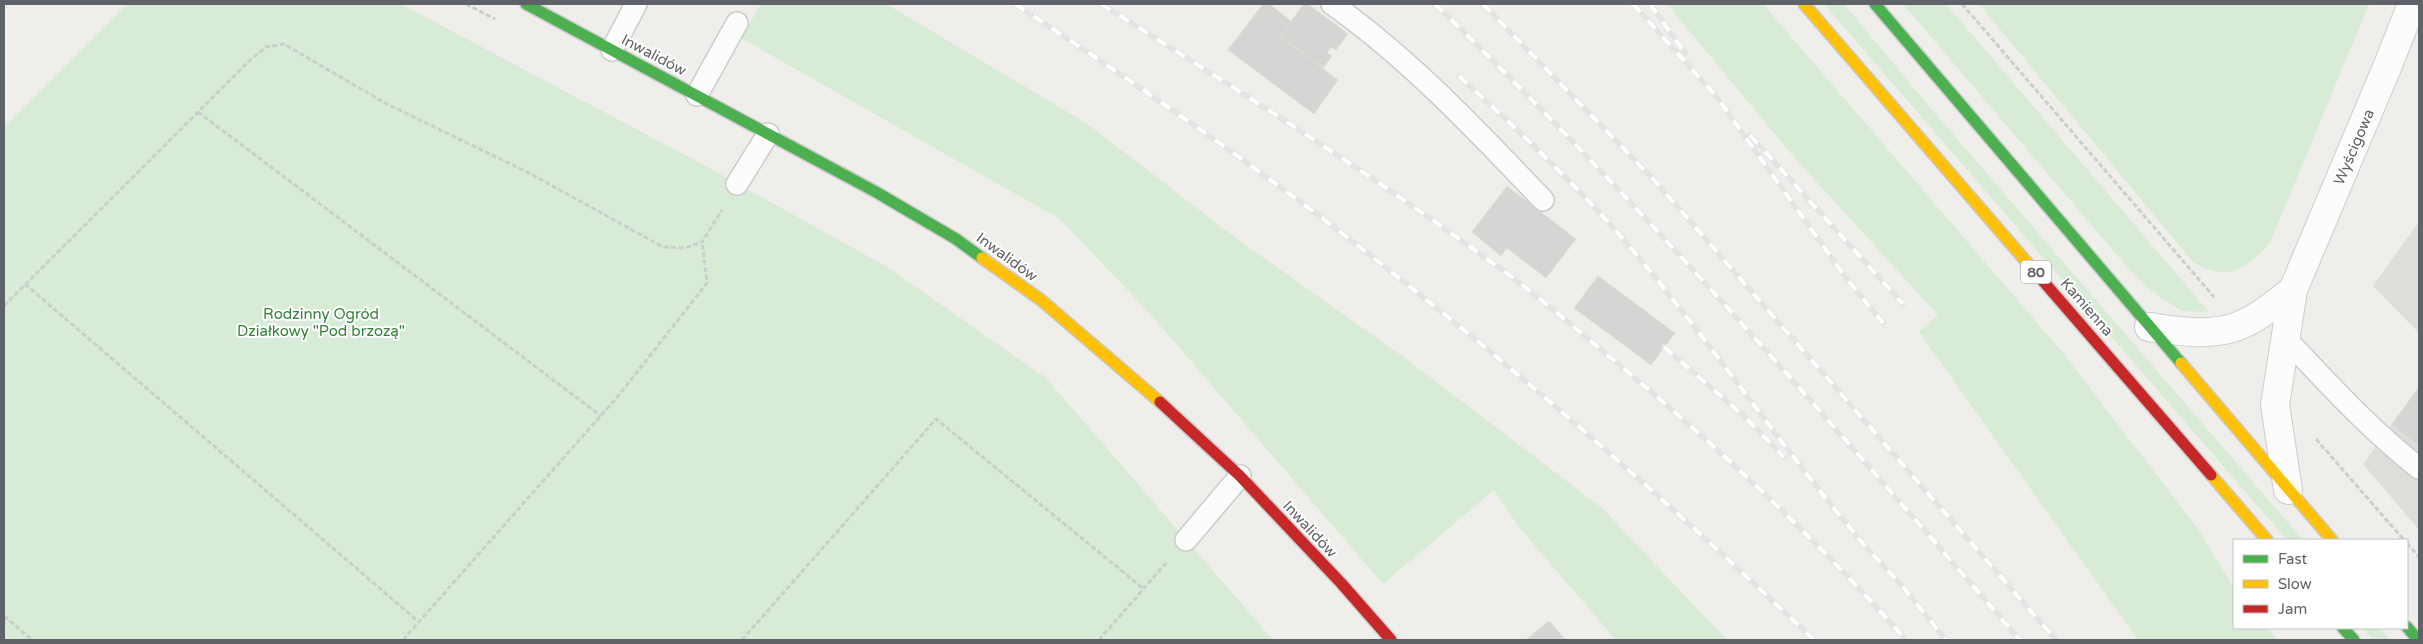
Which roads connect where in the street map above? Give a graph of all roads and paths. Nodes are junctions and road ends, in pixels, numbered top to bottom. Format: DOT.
graph roads {
  1 [pos="466,4"];
  2 [pos="526,4"];
  3 [pos="636,4"];
  4 [pos="1332,4"];
  5 [pos="1804,4"];
  6 [pos="1876,4"];
  7 [pos="1962,4"];
  8 [pos="2412,4"];
  9 [pos="501,22"];
  10 [pos="737,23"];
  11 [pos="612,50"];
  12 [pos="697,95"];
  13 [pos="198,112"];
  14 [pos="768,134"];
  15 [pos="737,184"];
  16 [pos="1543,200"];
  17 [pos="702,242"];
  18 [pos="25,284"];
  19 [pos="2293,290"];
  20 [pos="4,306"];
  21 [pos="2149,327"];
  22 [pos="2229,329"];
  23 [pos="2284,337"];
  24 [pos="601,416"];
  25 [pos="2316,438"];
  26 [pos="2419,468"];
  27 [pos="1240,476"];
  28 [pos="2288,490"];
  29 [pos="2267,539"];
  30 [pos="2331,539"];
  31 [pos="2403,539"];
  32 [pos="1186,540"];
  33 [pos="2408,544"];
  34 [pos="2419,557"];
  35 [pos="4,616"];
  36 [pos="419,622"];
  37 [pos="2408,628"];
  38 [pos="2344,629"];
  39 [pos="32,640"];
  40 [pos="403,640"];
  41 [pos="742,640"];
  42 [pos="1099,640"];
  43 [pos="1391,640"];
  44 [pos="2354,640"];
  45 [pos="2418,640"];
  1 -- 9 [label="path"];
  2 -- 11 [label="main road, Inwalidów"];
  3 -- 11 [label="lane"];
  4 -- 16 [label="lane"];
  5 -- 29 [label="main road, Kamienna / 80"];
  6 -- 21 [label="main road"];
  7 -- 22 [label="path"];
  8 -- 19 [label="street, Wyścigowa"];
  10 -- 12 [label="lane"];
  11 -- 12 [label="main road, Inwalidów"];
  12 -- 14 [label="main road, Inwalidów"];
  13 -- 17 [label="path"];
  13 -- 18 [label="path"];
  13 -- 24 [label="path"];
  14 -- 15 [label="lane"];
  14 -- 27 [label="main road, Inwalidów"];
  15 -- 17 [label="path"];
  17 -- 24 [label="path"];
  18 -- 20 [label="path"];
  18 -- 36 [label="path"];
  19 -- 22 [label="street"];
  19 -- 23 [label="street, Wyścigowa"];
  21 -- 22 [label="street"];
  21 -- 28 [label="main road"];
  23 -- 26 [label="lane"];
  23 -- 28 [label="street, Wyścigowa"];
  24 -- 36 [label="path"];
  25 -- 31 [label="path"];
  27 -- 32 [label="lane"];
  27 -- 43 [label="main road, Inwalidów"];
  28 -- 30 [label="main road"];
  33 -- 34 [label="path"];
  35 -- 39 [label="path"];
  36 -- 40 [label="path"];
  37 -- 45 [label="main road"];
  38 -- 44 [label="main road"];
  41 -- 42 [label="path"];
}
